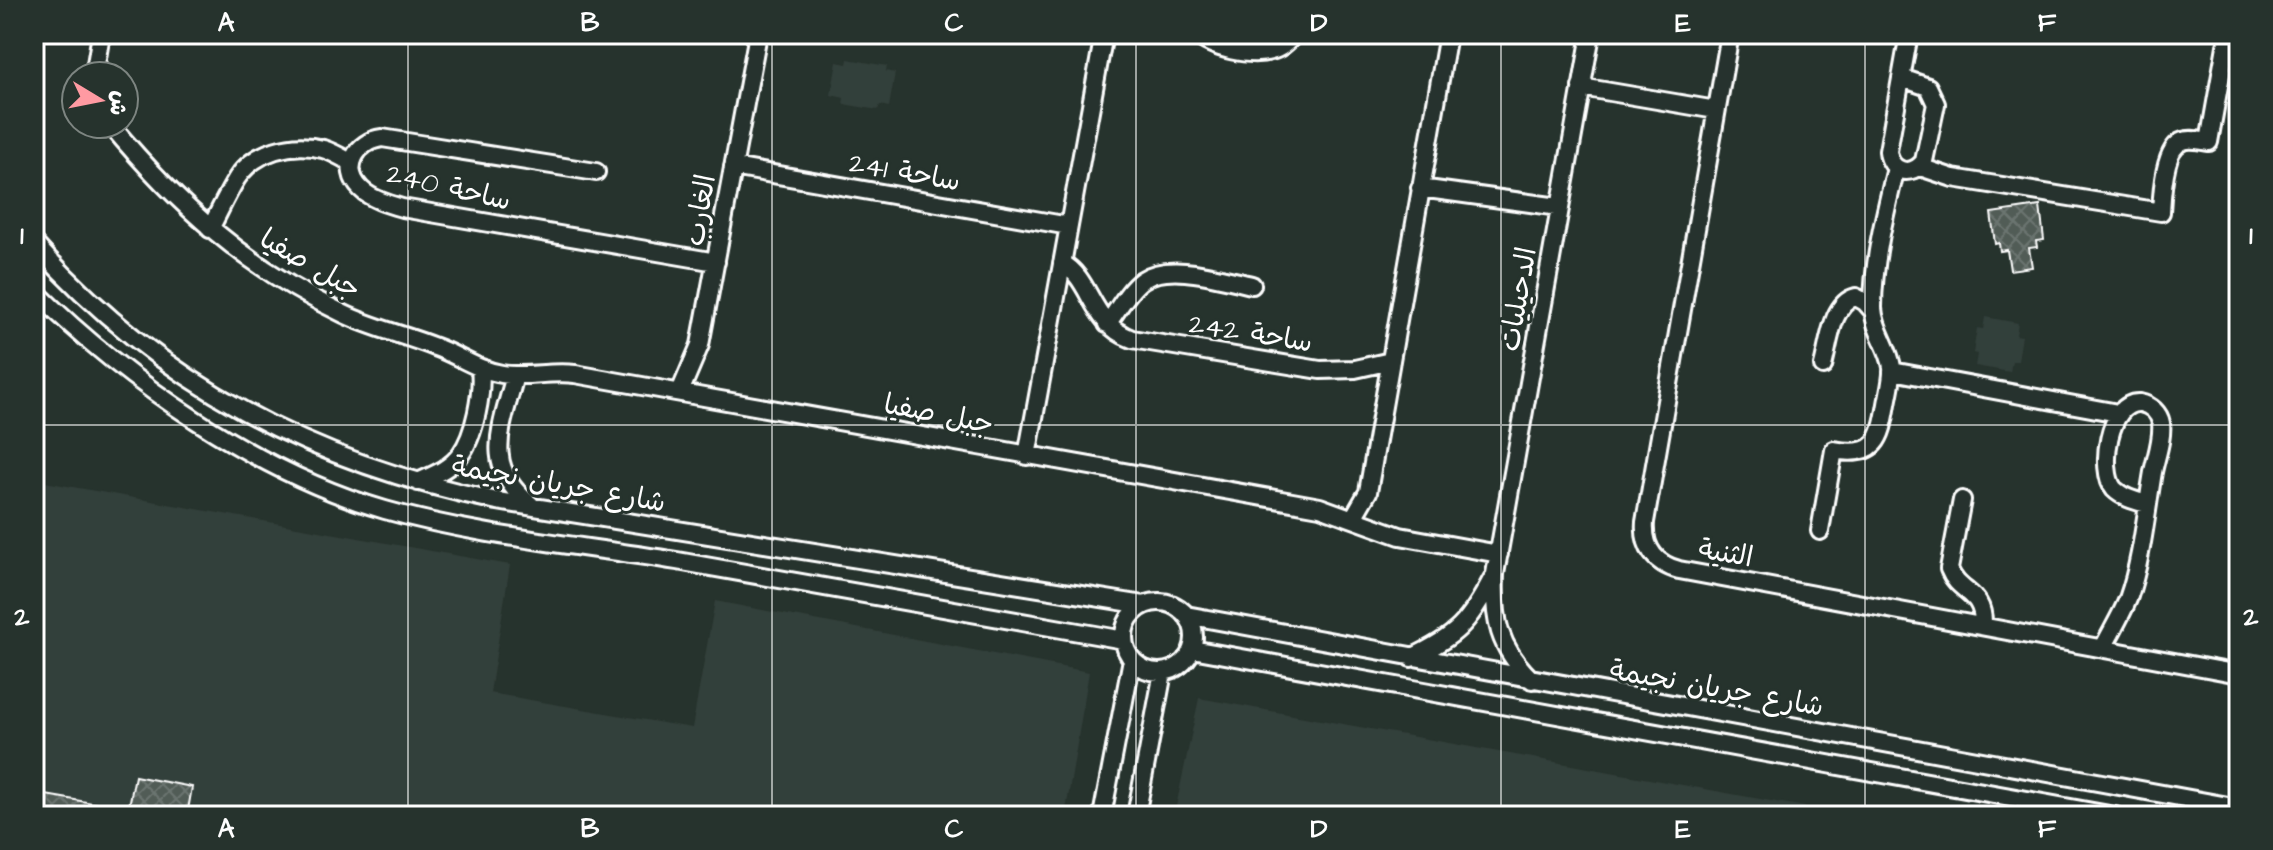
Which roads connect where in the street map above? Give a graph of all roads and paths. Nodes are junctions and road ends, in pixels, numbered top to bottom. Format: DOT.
graph roads {
  1 [pos="101,34"];
  2 [pos="758,34"];
  3 [pos="1104,34"];
  4 [pos="1196,34"];
  5 [pos="1448,34"];
  6 [pos="1591,34"];
  7 [pos="1730,34"];
  8 [pos="1909,34"];
  9 [pos="1292,37"];
  10 [pos="2226,46"];
  11 [pos="97,60"];
  12 [pos="1902,78"];
  13 [pos="1581,87"];
  14 [pos="1716,110"];
  15 [pos="124,140"];
  16 [pos="352,163"];
  17 [pos="733,167"];
  18 [pos="1920,167"];
  19 [pos="1896,168"];
  20 [pos="596,172"];
  21 [pos="1420,188"];
  22 [pos="1559,207"];
  23 [pos="1069,226"];
  24 [pos="210,229"];
  25 [pos="34,243"];
  26 [pos="716,262"];
  27 [pos="1062,263"];
  28 [pos="1252,285"];
  29 [pos="34,290"];
  30 [pos="1873,311"];
  31 [pos="1107,324"];
  32 [pos="1391,361"];
  33 [pos="1891,364"];
  34 [pos="1823,366"];
  35 [pos="480,368"];
  36 [pos="515,375"];
  37 [pos="680,392"];
  38 [pos="2118,413"];
  39 [pos="1027,456"];
  40 [pos="418,482"];
  41 [pos="1962,500"];
  42 [pos="2147,504"];
  43 [pos="532,506"];
  44 [pos="1353,518"];
  45 [pos="1820,531"];
  46 [pos="1499,554"];
  47 [pos="1495,574"];
  48 [pos="1144,605"];
  49 [pos="1186,615"];
  50 [pos="1983,625"];
  51 [pos="1124,640"];
  52 [pos="2103,648"];
  53 [pos="1192,649"];
  54 [pos="1411,658"];
  55 [pos="1132,659"];
  56 [pos="1163,672"];
  57 [pos="2239,674"];
  58 [pos="1532,680"];
  59 [pos="2239,808"];
  60 [pos="1102,816"];
  61 [pos="1136,816"];
  62 [pos="2115,816"];
  1 -- 11 [label="street"];
  2 -- 17 [label="street, الغارب"];
  3 -- 23 [label="street"];
  4 -- 9 [label="street"];
  5 -- 21 [label="street"];
  6 -- 13 [label="street, الدحيليات"];
  7 -- 14 [label="street, الثنية"];
  8 -- 12 [label="street"];
  10 -- 18 [label="street"];
  12 -- 18 [label="street"];
  12 -- 19 [label="street"];
  13 -- 14 [label="street"];
  13 -- 22 [label="street, الدحيليات"];
  14 -- 50 [label="street, الثنية"];
  15 -- 24 [label="street, جبل صفيا"];
  16 -- 20 [label="street, ساحة 240"];
  16 -- 24 [label="street"];
  16 -- 26 [label="street, ساحة 240"];
  17 -- 23 [label="street, ساحة 241"];
  17 -- 26 [label="street, الغارب"];
  18 -- 19 [label="street"];
  19 -- 30 [label="street"];
  21 -- 22 [label="street"];
  21 -- 32 [label="street"];
  22 -- 46 [label="street, الدحيليات"];
  23 -- 27 [label="street"];
  24 -- 35 [label="street, جبل صفيا"];
  25 -- 40 [label="street, شارع جريان نجيمة"];
  26 -- 37 [label="street, الغارب"];
  27 -- 31 [label="street"];
  27 -- 39 [label="street"];
  28 -- 31 [label="street, ساحة 242"];
  29 -- 51 [label="street, شارع جريان نجيمة"];
  30 -- 33 [label="street"];
  30 -- 34 [label="street"];
  31 -- 32 [label="street, ساحة 242"];
  32 -- 44 [label="street"];
  33 -- 38 [label="street"];
  33 -- 45 [label="street"];
  35 -- 36 [label="street, جبل صفيا"];
  35 -- 40 [label="street"];
  36 -- 37 [label="street, جبل صفيا"];
  36 -- 43 [label="street"];
  37 -- 39 [label="street, جبل صفيا"];
  38 -- 42 [label="street"];
  38 -- 42 [label="street"];
  39 -- 44 [label="street, جبل صفيا"];
  40 -- 43 [label="street, شارع جريان نجيمة"];
  41 -- 50 [label="street"];
  42 -- 52 [label="street"];
  43 -- 48 [label="street, شارع جريان نجيمة"];
  44 -- 46 [label="street, جبل صفيا"];
  46 -- 47 [label="street, الدحيليات"];
  47 -- 54 [label="street, الدحيليات"];
  47 -- 58 [label="street, الدحيليات"];
  48 -- 49 [label="street"];
  48 -- 51 [label="street"];
  49 -- 53 [label="street"];
  49 -- 54 [label="street, شارع جريان نجيمة"];
  50 -- 52 [label="street, الثنية"];
  51 -- 55 [label="street"];
  52 -- 57 [label="street, الثنية"];
  53 -- 56 [label="street"];
  53 -- 62 [label="street, شارع جريان نجيمة"];
  54 -- 58 [label="street, شارع جريان نجيمة"];
  55 -- 56 [label="street"];
  55 -- 60 [label="street"];
  56 -- 61 [label="street"];
  58 -- 59 [label="street, شارع جريان نجيمة"];
}
